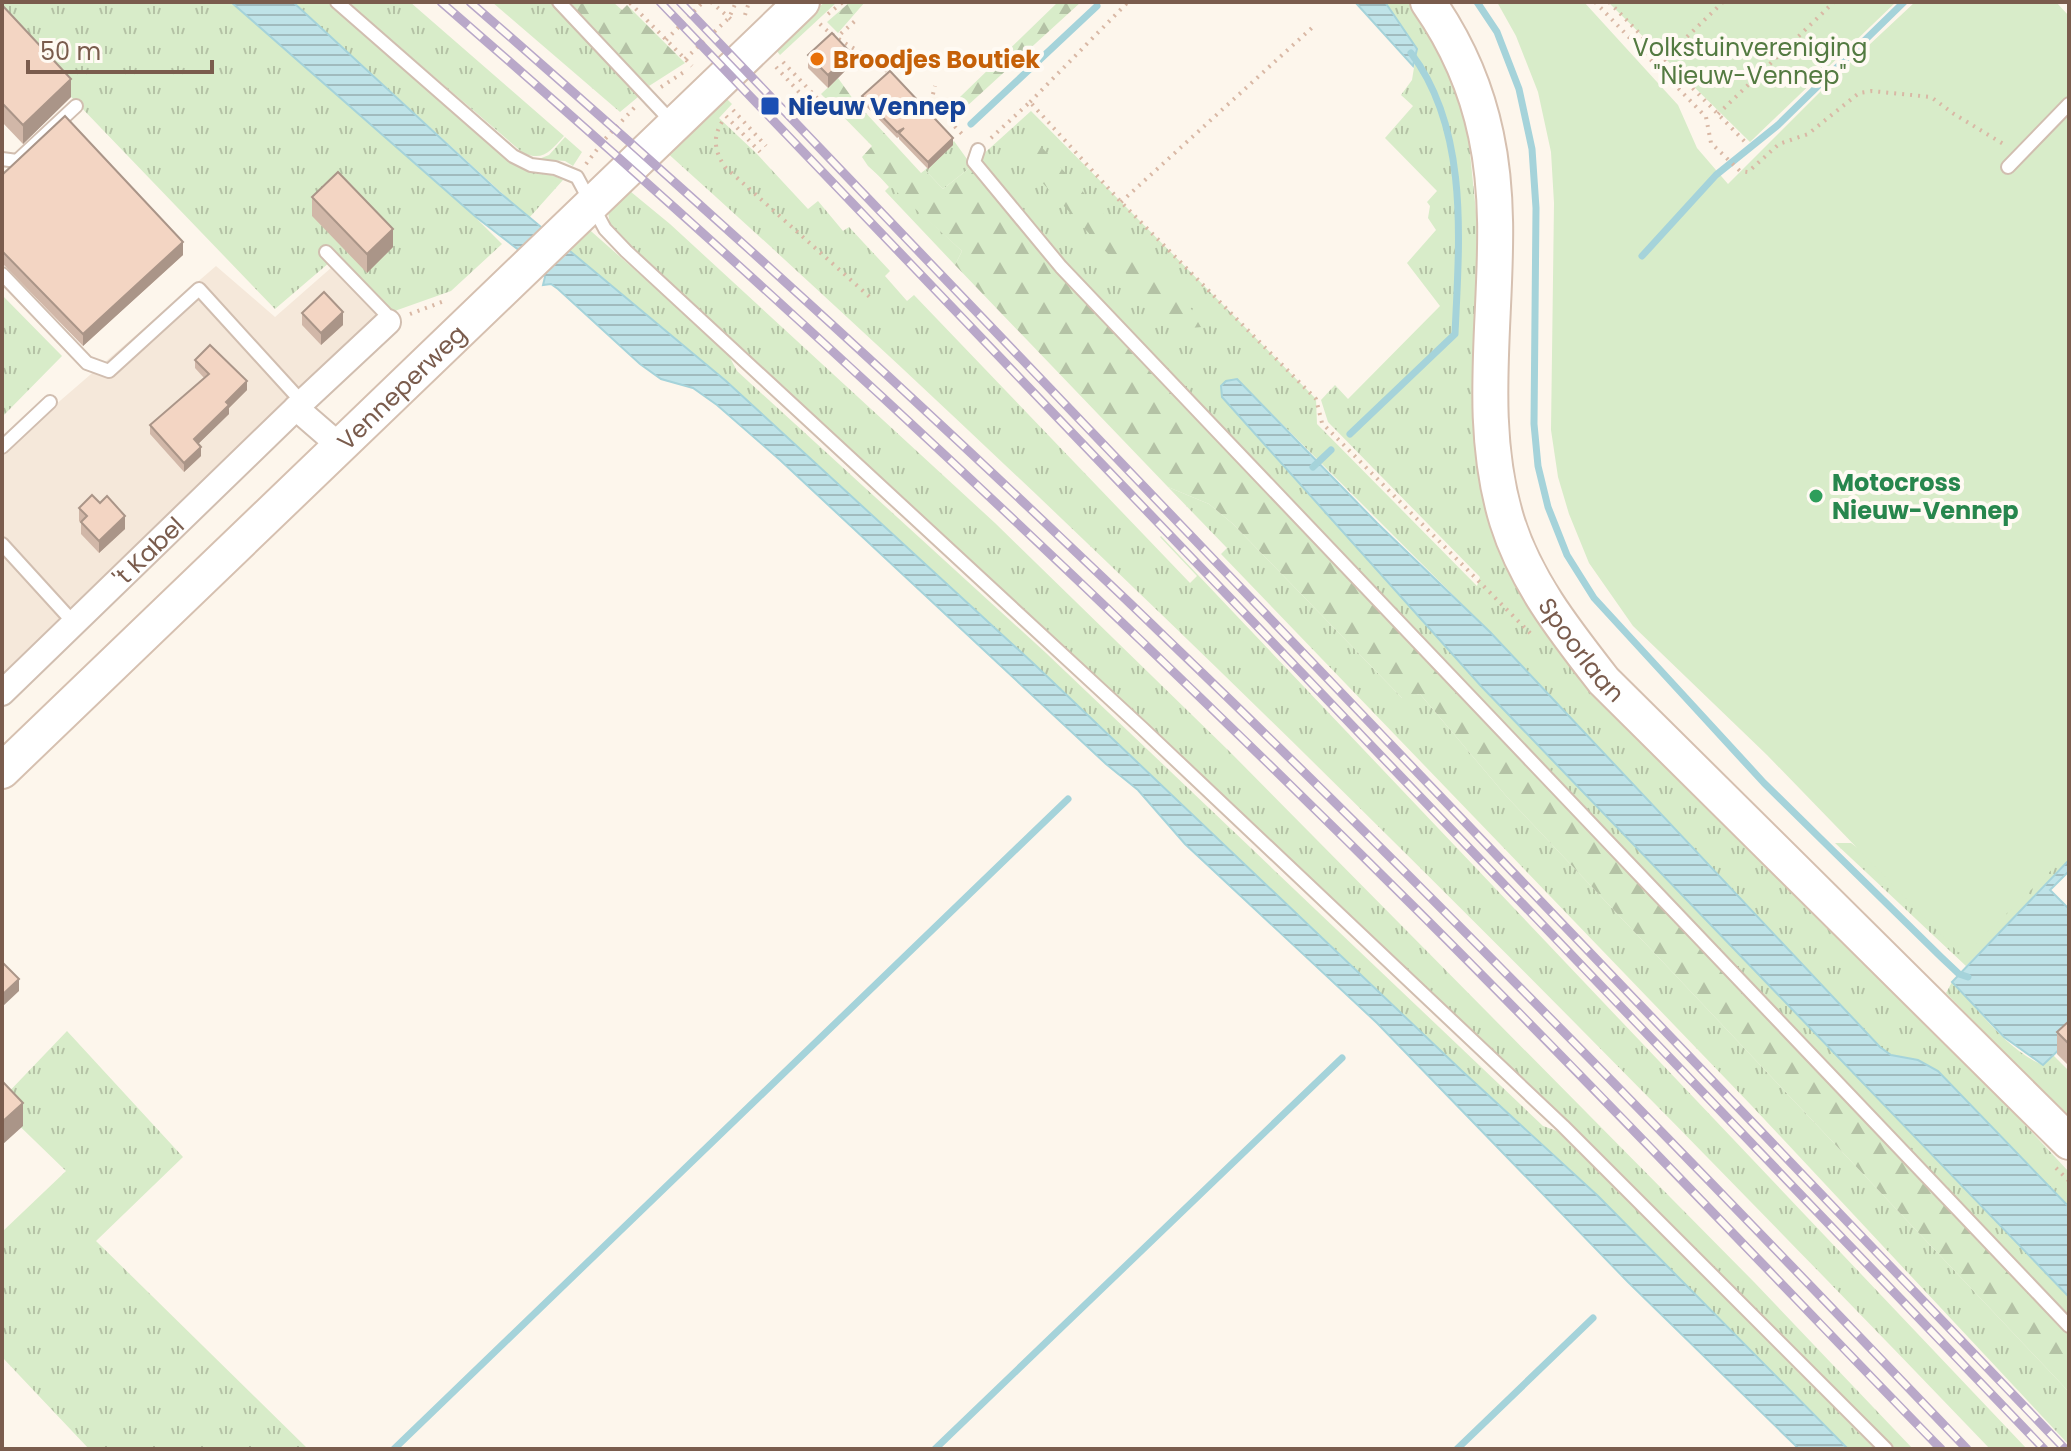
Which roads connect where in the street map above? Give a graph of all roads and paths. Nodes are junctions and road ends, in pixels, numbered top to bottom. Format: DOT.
graph roads {
  1 [pos="337,2"];
  2 [pos="559,2"];
  3 [pos="703,2"];
  4 [pos="711,2"];
  5 [pos="736,2"];
  6 [pos="1128,2"];
  7 [pos="1428,2"];
  8 [pos="1595,2"];
  9 [pos="1609,2"];
  10 [pos="1723,2"];
  11 [pos="1834,2"];
  12 [pos="630,3"];
  13 [pos="810,12"];
  14 [pos="731,19"];
  15 [pos="856,20"];
  16 [pos="1315,25"];
  17 [pos="835,39"];
  18 [pos="666,40"];
  19 [pos="685,59"];
  20 [pos="1664,59"];
  21 [pos="783,62"];
  22 [pos="692,66"];
  23 [pos="780,73"];
  24 [pos="892,76"];
  25 [pos="935,86"];
  26 [pos="910,93"];
  27 [pos="649,96"];
  28 [pos="817,98"];
  29 [pos="931,102"];
  30 [pos="1030,102"];
  31 [pos="809,103"];
  32 [pos="2069,104"];
  33 [pos="76,106"];
  34 [pos="1718,114"];
  35 [pos="725,117"];
  36 [pos="675,124"];
  37 [pos="1747,144"];
  38 [pos="766,146"];
  39 [pos="978,150"];
  40 [pos="760,152"];
  41 [pos="2020,156"];
  42 [pos="2,159"];
  43 [pos="2008,167"];
  44 [pos="582,200"];
  45 [pos="1121,202"];
  46 [pos="326,252"];
  47 [pos="2,274"];
  48 [pos="451,299"];
  49 [pos="872,299"];
  50 [pos="388,322"];
  51 [pos="1316,399"];
  52 [pos="50,402"];
  53 [pos="299,405"];
  54 [pos="2,447"];
  55 [pos="341,447"];
  56 [pos="2,544"];
  57 [pos="74,623"];
  58 [pos="2,693"];
  59 [pos="2,771"];
  60 [pos="2066,1142"];
  61 [pos="2069,1326"];
  62 [pos="1886,1449"];
  1 -- 44 [label="lane"];
  2 -- 27 [label="lane"];
  3 -- 18 [label="path"];
  4 -- 14 [label="path"];
  5 -- 14 [label="path"];
  6 -- 30 [label="path"];
  7 -- 60 [label="main road, Spoorlaan"];
  8 -- 41 [label="path"];
  9 -- 20 [label="path"];
  10 -- 20 [label="path"];
  11 -- 34 [label="path"];
  12 -- 18 [label="path"];
  13 -- 17 [label="path"];
  13 -- 36 [label="main road, Venneperweg"];
  14 -- 19 [label="path"];
  15 -- 17 [label="path"];
  16 -- 45 [label="path"];
  17 -- 24 [label="path"];
  18 -- 19 [label="path"];
  19 -- 22 [label="path"];
  20 -- 34 [label="path"];
  21 -- 28 [label="path"];
  23 -- 31 [label="path"];
  25 -- 29 [label="path"];
  26 -- 29 [label="path"];
  27 -- 36 [label="lane"];
  27 -- 44 [label="path"];
  29 -- 39 [label="path"];
  30 -- 39 [label="path"];
  30 -- 45 [label="path"];
  32 -- 41 [label="lane"];
  33 -- 42 [label="lane"];
  34 -- 37 [label="path"];
  35 -- 38 [label="path"];
  35 -- 40 [label="path"];
  35 -- 49 [label="path"];
  36 -- 44 [label="main road, Venneperweg"];
  39 -- 61 [label="lane"];
  41 -- 43 [label="lane"];
  44 -- 55 [label="main road, Venneperweg"];
  44 -- 62 [label="lane"];
  45 -- 51 [label="path"];
  46 -- 50 [label="lane"];
  47 -- 53 [label="lane"];
  48 -- 50 [label="path"];
  50 -- 53 [label="street, 't Kabel"];
  52 -- 54 [label="lane"];
  53 -- 55 [label="street"];
  53 -- 57 [label="street, 't Kabel"];
  55 -- 59 [label="main road, Venneperweg"];
  56 -- 57 [label="lane"];
  57 -- 58 [label="street, 't Kabel"];
}
